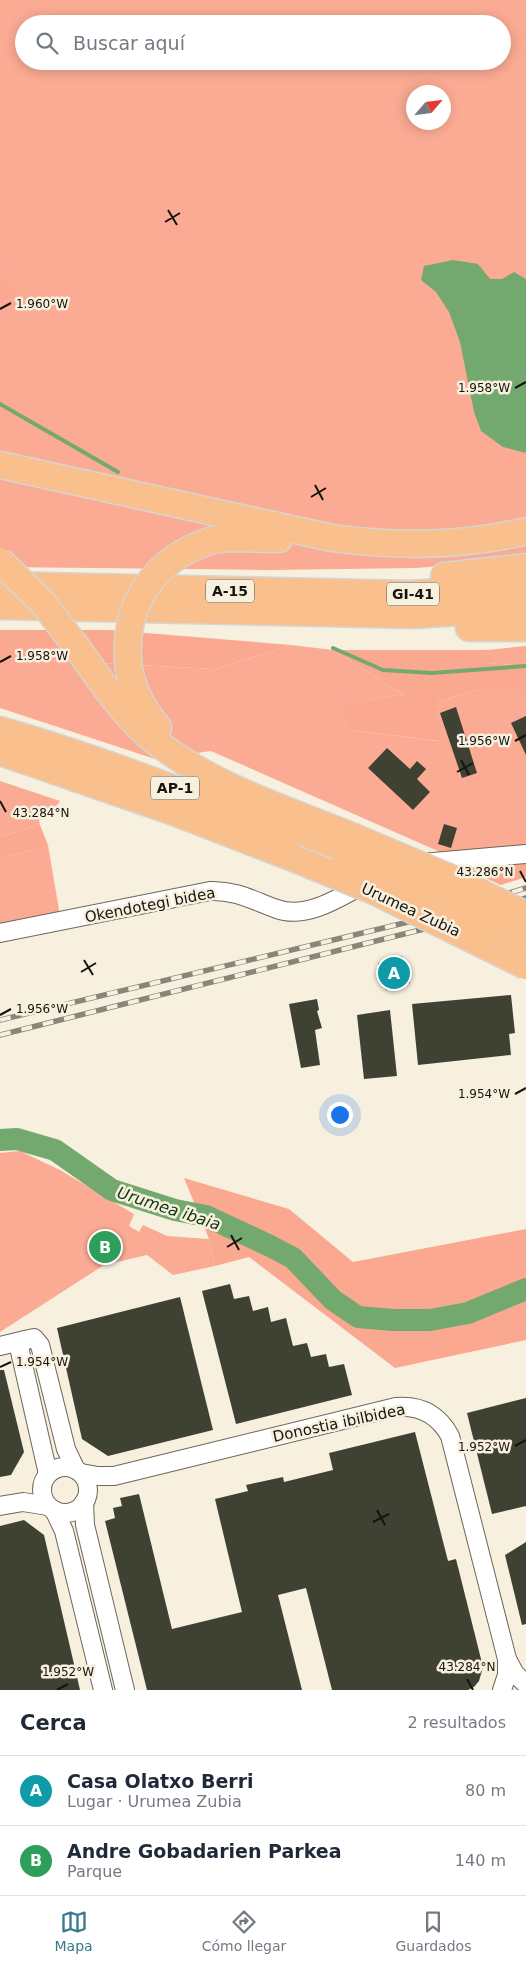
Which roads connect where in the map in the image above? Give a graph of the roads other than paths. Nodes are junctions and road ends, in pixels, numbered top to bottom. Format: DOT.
graph roads {
  1 [pos="0,465"];
  2 [pos="526,531"];
  3 [pos="332,538"];
  4 [pos="0,561"];
  5 [pos="526,567"];
  6 [pos="0,585"];
  7 [pos="526,586"];
  8 [pos="300,593"];
  9 [pos="0,606"];
  10 [pos="526,608"];
  11 [pos="329,615"];
  12 [pos="526,628"];
  13 [pos="0,730"];
  14 [pos="0,752"];
  15 [pos="0,758"];
  16 [pos="40,766"];
  17 [pos="311,819"];
  18 [pos="350,846"];
  19 [pos="526,854"];
  20 [pos="526,915"];
  21 [pos="0,933"];
  22 [pos="526,937"];
  23 [pos="526,966"];
  24 [pos="25,1340"];
  25 [pos="0,1346"];
  26 [pos="78,1472"];
  27 [pos="46,1477"];
  28 [pos="84,1502"];
  29 [pos="7,1504"];
  30 [pos="51,1508"];
  31 [pos="507,1659"];
  32 [pos="526,1684"];
  33 [pos="103,1690"];
  34 [pos="125,1690"];
  35 [pos="502,1690"];
  1 -- 3 [label="highway"];
  2 -- 3 [label="highway"];
  3 -- 17 [label="highway, bridge"];
  4 -- 17 [label="highway, bridge"];
  5 -- 8 [label="highway"];
  6 -- 8 [label="highway, A-15"];
  7 -- 8 [label="highway, GI-41"];
  9 -- 11 [label="highway, A-15"];
  10 -- 11 [label="highway, GI-41"];
  11 -- 12 [label="highway"];
  13 -- 18 [label="highway, AP-1"];
  14 -- 16 [label="highway, AP-1"];
  15 -- 16 [label="highway"];
  16 -- 23 [label="highway, Urumea Zubia / AP-1, bridge"];
  17 -- 18 [label="highway"];
  18 -- 20 [label="highway, bridge"];
  18 -- 22 [label="highway, Urumea Zubia / AP-1, bridge"];
  19 -- 21 [label="street, Okendotegi bidea"];
  24 -- 25 [label="street"];
  24 -- 26 [label="street"];
  24 -- 27 [label="street"];
  26 -- 27 [label="street"];
  26 -- 28 [label="street"];
  26 -- 31 [label="street, Donostia ibilbidea"];
  27 -- 29 [label="street"];
  27 -- 30 [label="street"];
  28 -- 30 [label="street"];
  28 -- 34 [label="street"];
  29 -- 30 [label="street"];
  30 -- 33 [label="street"];
  31 -- 32 [label="street, Donostia ibilbidea"];
  31 -- 35 [label="street, Donostia ibilbidea"];
}
